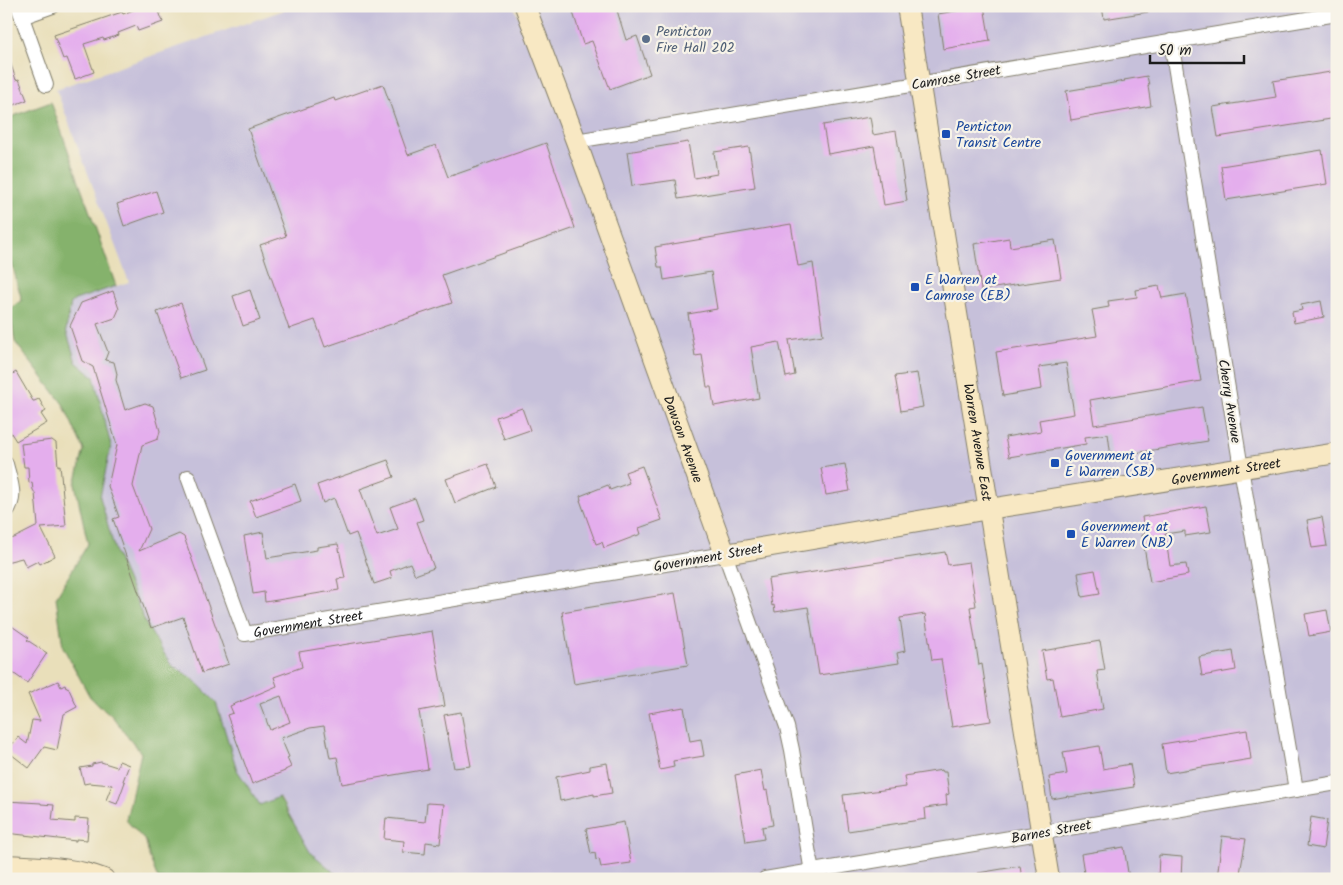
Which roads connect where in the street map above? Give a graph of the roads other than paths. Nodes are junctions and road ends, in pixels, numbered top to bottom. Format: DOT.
graph roads {
  1 [pos="53,6"];
  2 [pos="525,6"];
  3 [pos="906,6"];
  4 [pos="20,12"];
  5 [pos="1337,14"];
  6 [pos="1171,42"];
  7 [pos="920,83"];
  8 [pos="46,85"];
  9 [pos="576,141"];
  10 [pos="1337,452"];
  11 [pos="6,464"];
  12 [pos="1241,468"];
  13 [pos="188,477"];
  14 [pos="989,509"];
  15 [pos="6,512"];
  16 [pos="725,554"];
  17 [pos="1337,783"];
  18 [pos="1296,790"];
  19 [pos="1041,833"];
  20 [pos="6,865"];
  21 [pos="812,875"];
  22 [pos="104,879"];
  23 [pos="765,879"];
  24 [pos="1049,879"];
  1 -- 4 [label="street"];
  2 -- 9 [label="street, Dawson Avenue"];
  3 -- 7 [label="street, Warren Avenue East"];
  4 -- 8 [label="street"];
  5 -- 6 [label="street, Camrose Street"];
  6 -- 7 [label="street, Camrose Street"];
  6 -- 12 [label="street, Cherry Avenue"];
  7 -- 9 [label="street, Camrose Street"];
  7 -- 14 [label="street, Warren Avenue East"];
  9 -- 16 [label="street, Dawson Avenue"];
  10 -- 12 [label="street, Government Street"];
  11 -- 15 [label="street"];
  12 -- 14 [label="street, Government Street"];
  12 -- 18 [label="street, Cherry Avenue"];
  13 -- 16 [label="street, Government Street"];
  14 -- 16 [label="street, Government Street"];
  14 -- 19 [label="street, Warren Avenue East"];
  16 -- 21 [label="street, Dawson Avenue"];
  17 -- 18 [label="street, Barnes Street"];
  18 -- 19 [label="street, Barnes Street"];
  19 -- 21 [label="street, Barnes Street"];
  19 -- 24 [label="street, Warren Avenue East"];
  20 -- 22 [label="street"];
  21 -- 23 [label="street, Barnes Street"];
}
